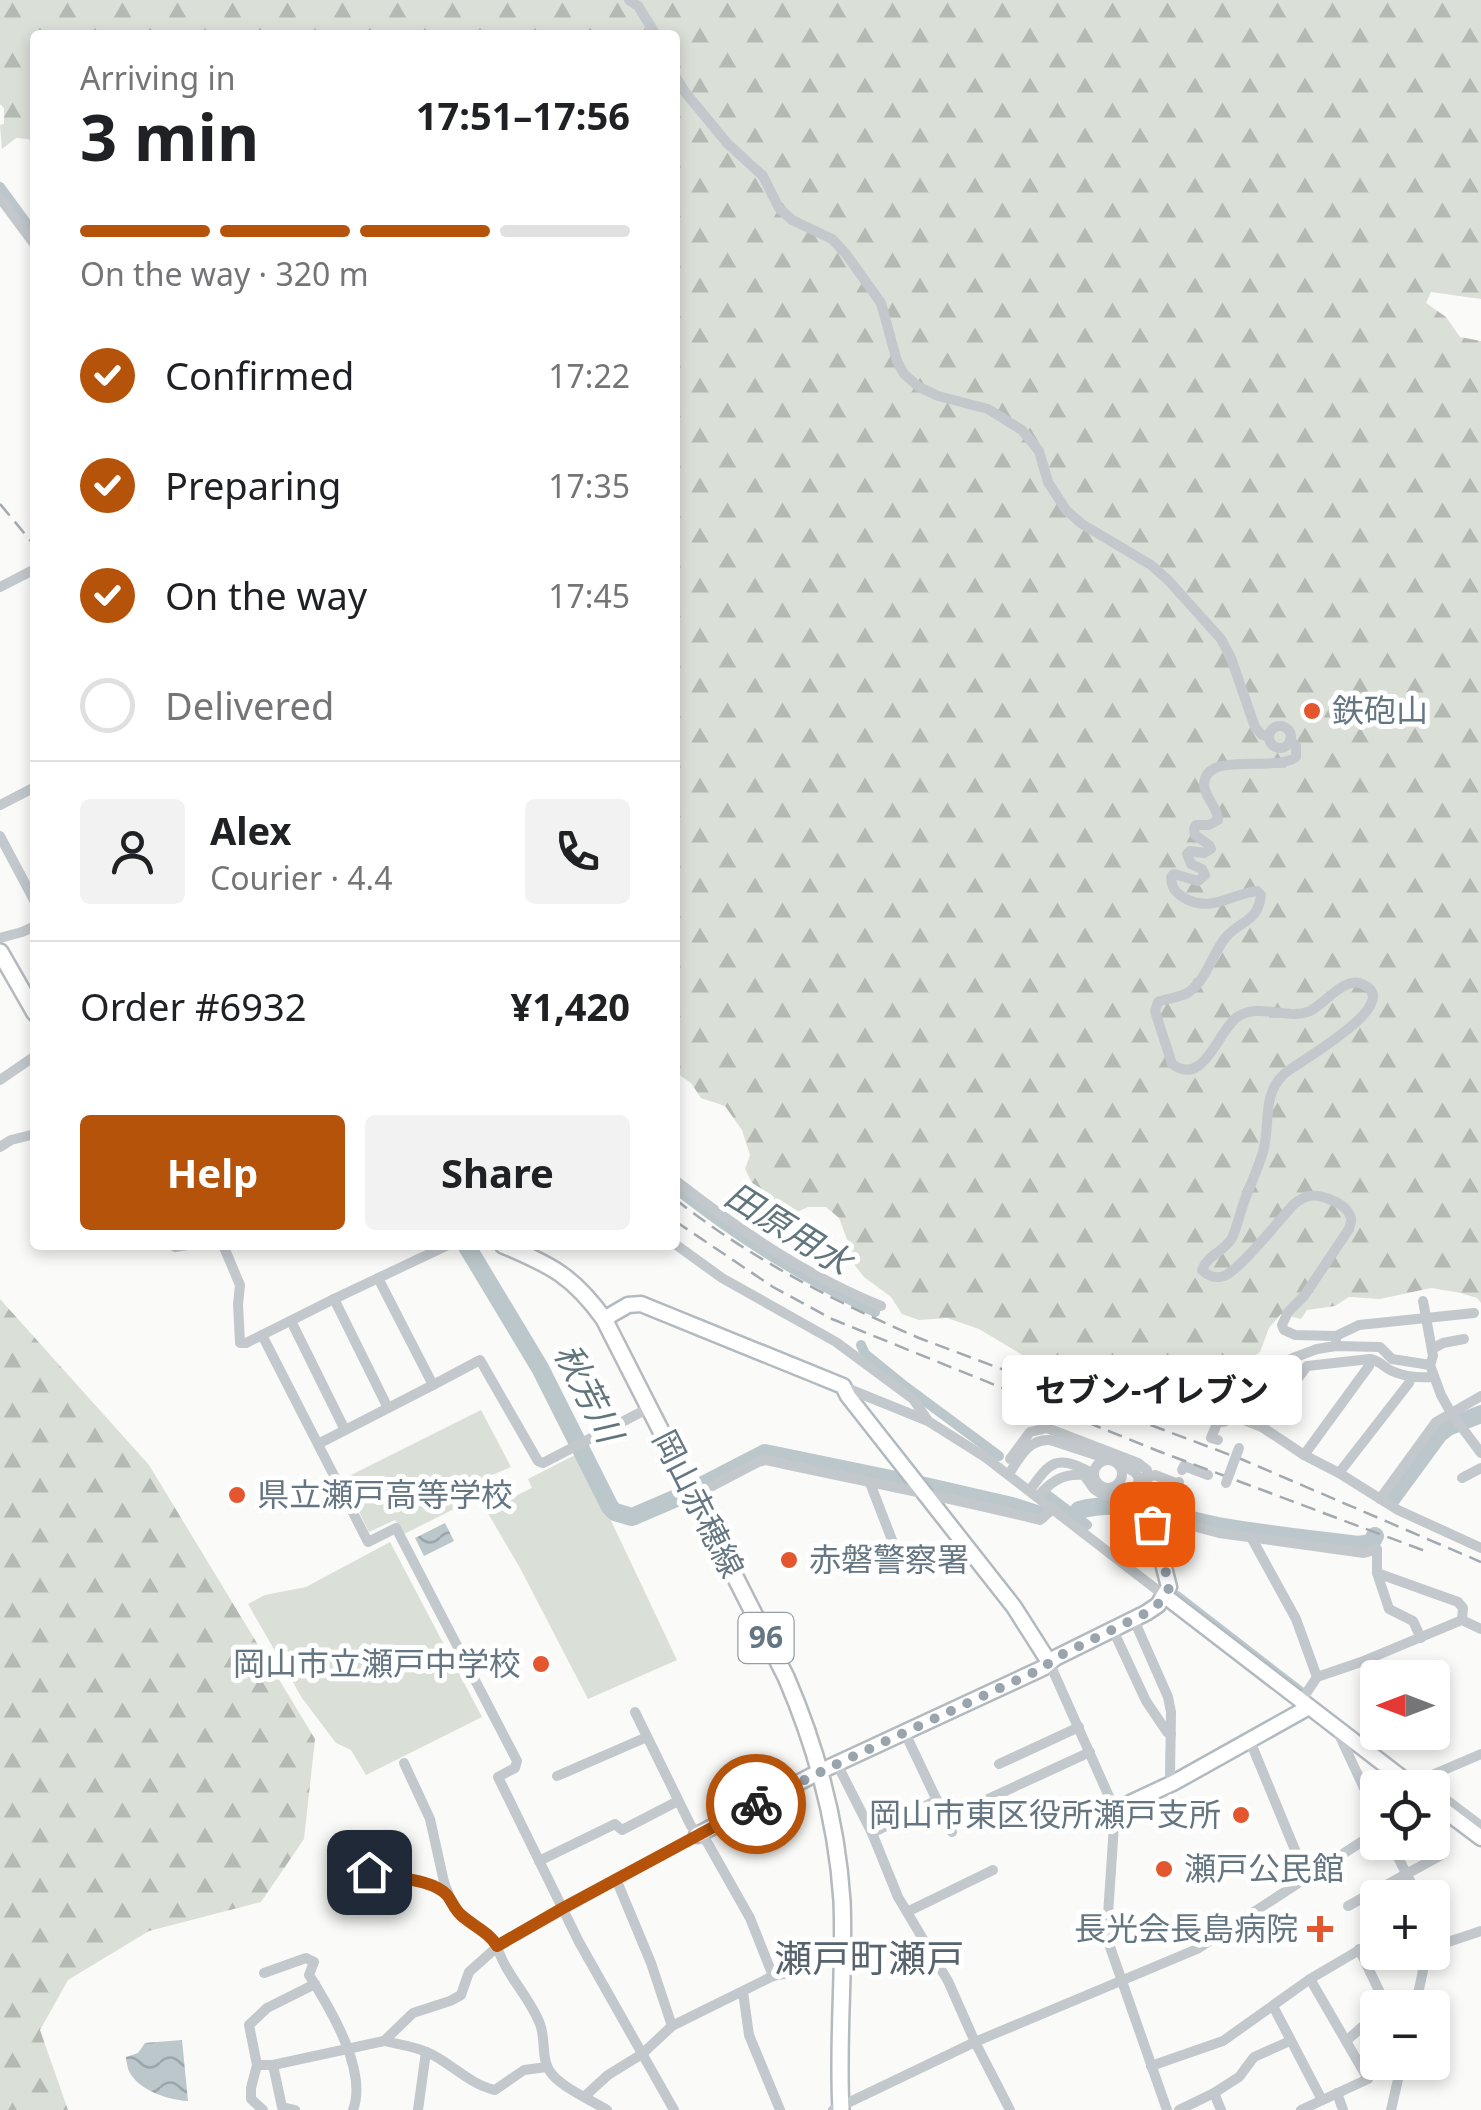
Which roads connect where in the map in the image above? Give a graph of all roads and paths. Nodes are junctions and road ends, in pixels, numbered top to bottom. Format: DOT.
graph roads {
  1 [pos="629,0"];
  2 [pos="653,30"];
  3 [pos="680,84"];
  4 [pos="0,198"];
  5 [pos="5,215"];
  6 [pos="30,240"];
  7 [pos="30,572"];
  8 [pos="0,587"];
  9 [pos="30,793"];
  10 [pos="0,805"];
  11 [pos="0,836"];
  12 [pos="30,893"];
  13 [pos="30,928"];
  14 [pos="0,938"];
  15 [pos="0,952"];
  16 [pos="30,1003"];
  17 [pos="30,1059"];
  18 [pos="0,1080"];
  19 [pos="30,1135"];
  20 [pos="0,1146"];
  21 [pos="680,1184"];
  22 [pos="680,1248"];
  23 [pos="226,1250"];
  24 [pos="437,1250"];
  25 [pos="514,1250"];
  26 [pos="378,1278"];
  27 [pos="334,1299"];
  28 [pos="1423,1301"];
  29 [pos="881,1306"];
  30 [pos="1474,1313"];
  31 [pos="604,1319"];
  32 [pos="1426,1319"];
  33 [pos="291,1321"];
  34 [pos="262,1335"];
  35 [pos="1464,1339"];
  36 [pos="1336,1341"];
  37 [pos="1432,1350"];
  38 [pos="1370,1359"];
  39 [pos="1432,1371"];
  40 [pos="1410,1376"];
  41 [pos="433,1385"];
  42 [pos="842,1386"];
  43 [pos="1481,1396"];
  44 [pos="388,1408"];
  45 [pos="648,1408"];
  46 [pos="1226,1414"];
  47 [pos="1453,1415"];
  48 [pos="928,1421"];
  49 [pos="1262,1427"];
  50 [pos="345,1430"];
  51 [pos="1218,1440"];
  52 [pos="318,1444"];
  53 [pos="1028,1448"];
  54 [pos="1239,1448"];
  55 [pos="1481,1452"];
  56 [pos="1304,1456"];
  57 [pos="1010,1459"];
  58 [pos="1113,1461"];
  59 [pos="1047,1466"];
  60 [pos="1481,1468"];
  61 [pos="1339,1473"];
  62 [pos="1009,1474"];
  63 [pos="1208,1474"];
  64 [pos="1094,1476"];
  65 [pos="1462,1478"];
  66 [pos="1226,1482"];
  67 [pos="870,1483"];
  68 [pos="918,1486"];
  69 [pos="1110,1488"];
  70 [pos="1035,1491"];
  71 [pos="1148,1494"];
  72 [pos="694,1496"];
  73 [pos="1380,1499"];
  74 [pos="1185,1500"];
  75 [pos="1053,1509"];
  76 [pos="1251,1538"];
  77 [pos="1481,1548"];
  78 [pos="899,1558"];
  79 [pos="1377,1573"];
  80 [pos="1165,1596"];
  81 [pos="1134,1620"];
  82 [pos="1462,1620"];
  83 [pos="1114,1630"];
  84 [pos="1481,1630"];
  85 [pos="1421,1638"];
  86 [pos="1049,1662"];
  87 [pos="1317,1677"];
  88 [pos="1305,1704"];
  89 [pos="635,1712"];
  90 [pos="1079,1726"];
  91 [pos="1335,1726"];
  92 [pos="905,1733"];
  93 [pos="1170,1734"];
  94 [pos="647,1737"];
  95 [pos="1250,1741"];
  96 [pos="1090,1752"];
  97 [pos="1481,1754"];
  98 [pos="404,1763"];
  99 [pos="837,1764"];
  100 [pos="1000,1764"];
  101 [pos="1401,1770"];
  102 [pos="821,1772"];
  103 [pos="1450,1772"];
  104 [pos="557,1776"];
  105 [pos="1360,1779"];
  106 [pos="1173,1784"];
  107 [pos="937,1800"];
  108 [pos="678,1801"];
  109 [pos="978,1804"];
  110 [pos="1450,1804"];
  111 [pos="1114,1810"];
  112 [pos="1450,1815"];
  113 [pos="1481,1826"];
  114 [pos="952,1832"];
  115 [pos="872,1833"];
  116 [pos="697,1834"];
  117 [pos="1481,1838"];
  118 [pos="1360,1843"];
  119 [pos="1400,1860"];
  120 [pos="1432,1860"];
  121 [pos="540,1861"];
  122 [pos="993,1870"];
  123 [pos="369,1872"];
  124 [pos="1408,1874"];
  125 [pos="616,1879"];
  126 [pos="1307,1879"];
  127 [pos="1411,1880"];
  128 [pos="448,1896"];
  129 [pos="1348,1906"];
  130 [pos="563,1908"];
  131 [pos="907,1912"];
  132 [pos="1481,1931"];
  133 [pos="1450,1941"];
  134 [pos="497,1946"];
  135 [pos="842,1948"];
  136 [pos="1359,1949"];
  137 [pos="264,1972"];
  138 [pos="774,1976"];
  139 [pos="1310,1979"];
  140 [pos="1123,1980"];
  141 [pos="316,1984"];
  142 [pos="1375,1990"];
  143 [pos="742,1992"];
  144 [pos="1272,2006"];
  145 [pos="672,2026"];
  146 [pos="1360,2029"];
  147 [pos="384,2041"];
  148 [pos="1346,2041"];
  149 [pos="975,2042"];
  150 [pos="1290,2042"];
  151 [pos="350,2048"];
  152 [pos="426,2052"];
  153 [pos="642,2054"];
  154 [pos="257,2065"];
  155 [pos="273,2066"];
  156 [pos="1152,2066"];
  157 [pos="547,2067"];
  158 [pos="1398,2080"];
  159 [pos="1214,2094"];
  160 [pos="1337,2094"];
  161 [pos="585,2096"];
  162 [pos="1322,2100"];
  163 [pos="838,2109"];
  164 [pos="264,2110"];
  165 [pos="295,2110"];
  166 [pos="353,2110"];
  167 [pos="418,2110"];
  168 [pos="607,2110"];
  169 [pos="674,2110"];
  170 [pos="780,2110"];
  171 [pos="1010,2110"];
  172 [pos="1167,2110"];
  173 [pos="1179,2110"];
  174 [pos="1221,2110"];
  175 [pos="1301,2110"];
  176 [pos="1343,2110"];
  177 [pos="1392,2110"];
  1 -- 2 [label="street"];
  3 -- 36 [label="street"];
  4 -- 5 [label="street"];
  5 -- 6 [label="street"];
  7 -- 8 [label="street"];
  9 -- 10 [label="street"];
  11 -- 12 [label="street"];
  13 -- 14 [label="street"];
  15 -- 16 [label="main road"];
  17 -- 18 [label="street"];
  19 -- 20 [label="street"];
  21 -- 29 [label="street"];
  22 -- 48 [label="street"];
  23 -- 34 [label="street"];
  24 -- 26 [label="street"];
  25 -- 31 [label="main road, 岡山赤穂線 / 96"];
  26 -- 27 [label="street"];
  26 -- 41 [label="street"];
  27 -- 33 [label="street"];
  27 -- 44 [label="street"];
  28 -- 32 [label="street"];
  30 -- 32 [label="street"];
  31 -- 42 [label="street"];
  31 -- 45 [label="main road, 岡山赤穂線 / 96"];
  32 -- 36 [label="street"];
  32 -- 37 [label="street"];
  33 -- 34 [label="street"];
  33 -- 50 [label="street"];
  34 -- 52 [label="street"];
  35 -- 37 [label="street"];
  36 -- 39 [label="street"];
  36 -- 46 [label="street"];
  37 -- 39 [label="street"];
  38 -- 40 [label="street"];
  38 -- 49 [label="street"];
  38 -- 56 [label="street"];
  39 -- 40 [label="street"];
  39 -- 47 [label="street"];
  40 -- 61 [label="street"];
  41 -- 44 [label="street"];
  41 -- 45 [label="street"];
  42 -- 48 [label="street"];
  42 -- 68 [label="street"];
  43 -- 47 [label="street"];
  44 -- 50 [label="street"];
  45 -- 72 [label="main road, 岡山赤穂線 / 96"];
  46 -- 49 [label="street"];
  46 -- 51 [label="street"];
  47 -- 55 [label="street"];
  47 -- 73 [label="street"];
  48 -- 62 [label="street"];
  49 -- 56 [label="street"];
  50 -- 52 [label="street"];
  52 -- 121 [label="street"];
  53 -- 58 [label="street"];
  53 -- 59 [label="street"];
  53 -- 62 [label="street"];
  54 -- 66 [label="street, bridge"];
  56 -- 61 [label="street"];
  57 -- 71 [label="street"];
  58 -- 64 [label="street"];
  58 -- 69 [label="street"];
  58 -- 71 [label="street"];
  59 -- 64 [label="street"];
  59 -- 70 [label="street"];
  60 -- 65 [label="street"];
  61 -- 73 [label="street"];
  62 -- 70 [label="street"];
  63 -- 71 [label="street"];
  64 -- 69 [label="street"];
  67 -- 68 [label="street"];
  67 -- 72 [label="street"];
  67 -- 78 [label="street"];
  68 -- 75 [label="street"];
  68 -- 86 [label="street"];
  69 -- 71 [label="street"];
  70 -- 71 [label="street"];
  70 -- 75 [label="street"];
  71 -- 74 [label="street"];
  71 -- 76 [label="street"];
  71 -- 80 [label="street"];
  72 -- 102 [label="main road, 岡山赤穂線 / 96"];
  73 -- 77 [label="street"];
  75 -- 80 [label="street"];
  76 -- 79 [label="street"];
  76 -- 87 [label="street"];
  79 -- 82 [label="street"];
  79 -- 85 [label="street"];
  80 -- 81 [label="street"];
  80 -- 88 [label="street"];
  81 -- 83 [label="street"];
  81 -- 93 [label="street"];
  82 -- 84 [label="street"];
  82 -- 85 [label="street"];
  83 -- 86 [label="street"];
  83 -- 93 [label="street"];
  85 -- 87 [label="street"];
  86 -- 90 [label="street"];
  86 -- 92 [label="street"];
  87 -- 88 [label="street"];
  88 -- 91 [label="street"];
  88 -- 95 [label="street"];
  89 -- 94 [label="street"];
  90 -- 96 [label="street"];
  90 -- 100 [label="street"];
  91 -- 101 [label="street"];
  91 -- 105 [label="street"];
  92 -- 99 [label="street"];
  92 -- 107 [label="street"];
  93 -- 106 [label="street"];
  94 -- 104 [label="street"];
  94 -- 108 [label="street"];
  95 -- 106 [label="street"];
  95 -- 126 [label="street"];
  96 -- 109 [label="street"];
  96 -- 111 [label="street"];
  97 -- 103 [label="street"];
  98 -- 128 [label="street"];
  99 -- 102 [label="street"];
  99 -- 115 [label="street"];
  102 -- 116 [label="street"];
  102 -- 135 [label="main road, 岡山赤穂線 / 96"];
  106 -- 111 [label="street"];
  107 -- 114 [label="street"];
  107 -- 115 [label="street"];
  108 -- 116 [label="street"];
  108 -- 121 [label="street"];
  110 -- 113 [label="street"];
  111 -- 140 [label="street"];
  112 -- 117 [label="street"];
  115 -- 131 [label="street"];
  116 -- 125 [label="street"];
  116 -- 138 [label="street"];
  118 -- 126 [label="street"];
  119 -- 124 [label="street"];
  120 -- 124 [label="street"];
  121 -- 130 [label="street"];
  122 -- 131 [label="street"];
  123 -- 128 [label="street"];
  124 -- 127 [label="street"];
  124 -- 129 [label="street"];
  125 -- 130 [label="street"];
  125 -- 145 [label="street"];
  126 -- 140 [label="street"];
  128 -- 134 [label="street"];
  130 -- 134 [label="street"];
  130 -- 153 [label="street"];
  131 -- 149 [label="street"];
  132 -- 133 [label="street"];
  134 -- 147 [label="street"];
  134 -- 157 [label="street"];
  135 -- 138 [label="street"];
  135 -- 163 [label="main road, 岡山赤穂線 / 96"];
  136 -- 139 [label="street"];
  136 -- 142 [label="street"];
  137 -- 141 [label="street"];
  138 -- 143 [label="street"];
  139 -- 144 [label="street"];
  139 -- 148 [label="street"];
  140 -- 149 [label="street"];
  140 -- 156 [label="street"];
  141 -- 151 [label="street"];
  141 -- 154 [label="street"];
  143 -- 145 [label="street"];
  143 -- 170 [label="street"];
  144 -- 150 [label="street"];
  144 -- 156 [label="street"];
  145 -- 153 [label="street"];
  146 -- 148 [label="street"];
  147 -- 151 [label="street"];
  147 -- 152 [label="street"];
  148 -- 160 [label="street"];
  149 -- 163 [label="street"];
  149 -- 171 [label="street"];
  150 -- 159 [label="street"];
  150 -- 162 [label="street"];
  151 -- 155 [label="street"];
  151 -- 166 [label="street"];
  152 -- 157 [label="street"];
  152 -- 167 [label="street"];
  153 -- 161 [label="street"];
  153 -- 169 [label="street"];
  154 -- 155 [label="street"];
  154 -- 164 [label="street"];
  155 -- 165 [label="street"];
  156 -- 172 [label="street"];
  157 -- 161 [label="street"];
  158 -- 177 [label="street"];
  159 -- 173 [label="street"];
  159 -- 174 [label="street"];
  160 -- 162 [label="street"];
  160 -- 176 [label="street"];
  161 -- 168 [label="street"];
  162 -- 175 [label="street"];
}
